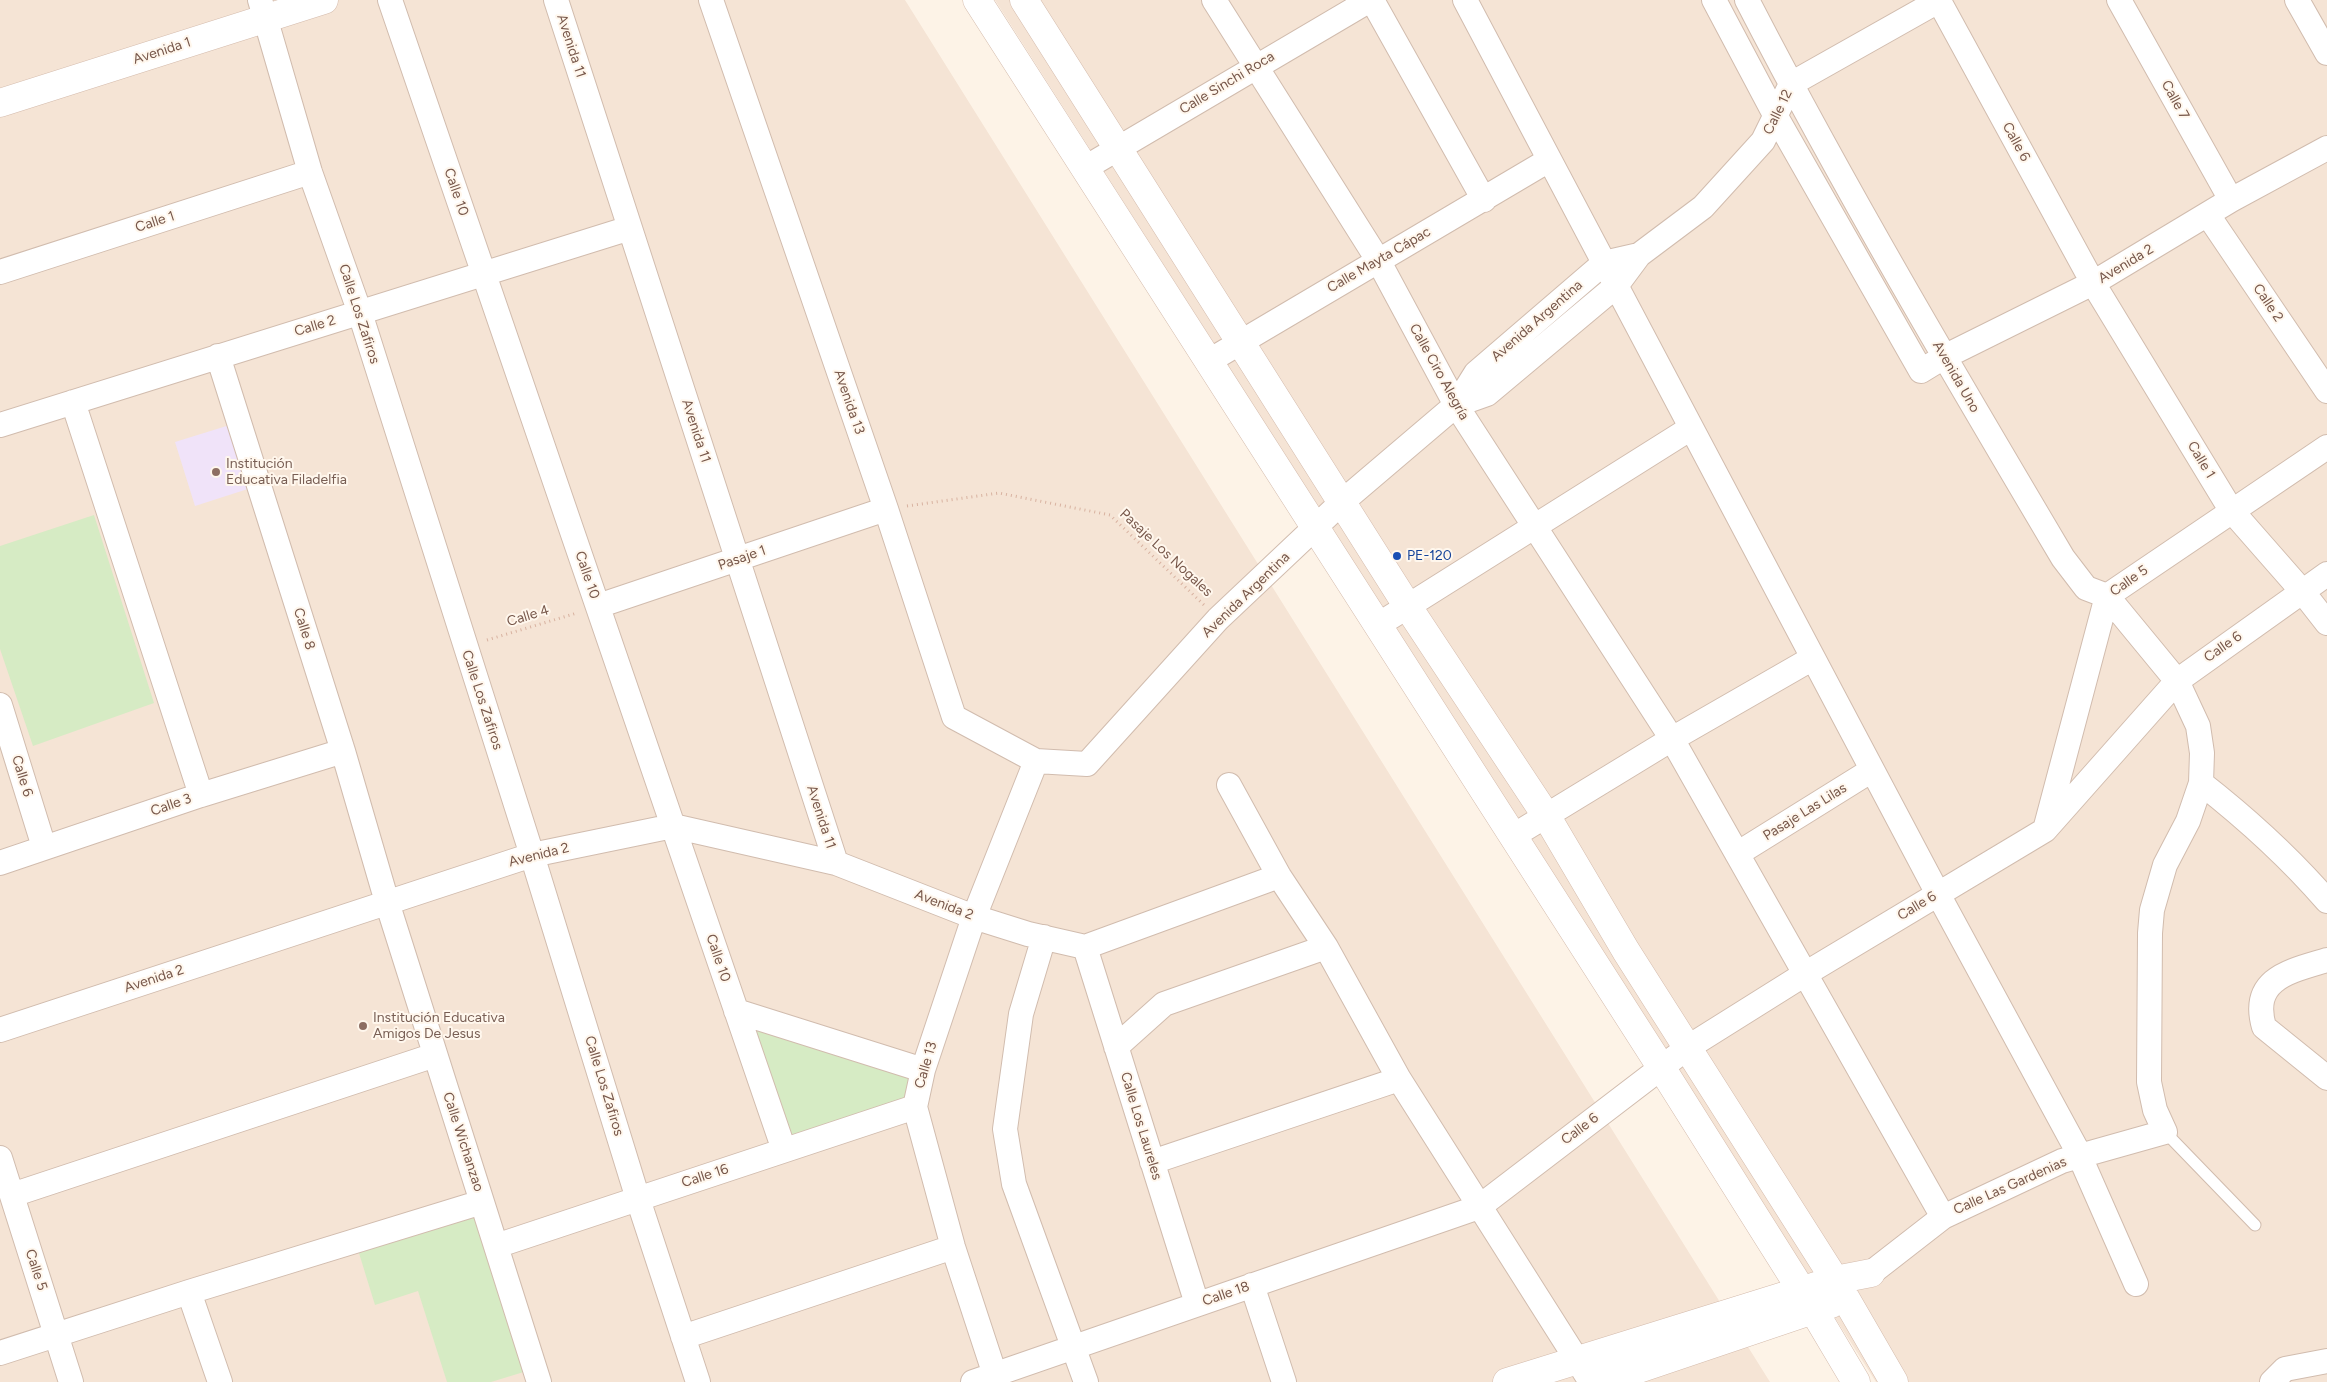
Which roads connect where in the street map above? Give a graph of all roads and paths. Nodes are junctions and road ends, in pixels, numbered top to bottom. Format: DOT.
graph roads {
  1 [pos="324,0"];
  2 [pos="390,0"];
  3 [pos="556,0"];
  4 [pos="712,0"];
  5 [pos="977,0"];
  6 [pos="1024,0"];
  7 [pos="1214,0"];
  8 [pos="1371,0"];
  9 [pos="1465,0"];
  10 [pos="1714,0"];
  11 [pos="1747,0"];
  12 [pos="1939,0"];
  13 [pos="2119,0"];
  14 [pos="2298,0"];
  15 [pos="263,9"];
  16 [pos="2327,53"];
  17 [pos="1256,66"];
  18 [pos="1791,84"];
  19 [pos="0,103"];
  20 [pos="1776,115"];
  21 [pos="1118,148"];
  22 [pos="2327,148"];
  23 [pos="1549,160"];
  24 [pos="1085,168"];
  25 [pos="310,172"];
  26 [pos="1484,200"];
  27 [pos="2231,200"];
  28 [pos="2208,215"];
  29 [pos="630,228"];
  30 [pos="1640,255"];
  31 [pos="1378,260"];
  32 [pos="1604,263"];
  33 [pos="0,272"];
  34 [pos="484,274"];
  35 [pos="2093,283"];
  36 [pos="1616,286"];
  37 [pos="360,313"];
  38 [pos="1241,341"];
  39 [pos="218,356"];
  40 [pos="1944,357"];
  41 [pos="1209,360"];
  42 [pos="1921,371"];
  43 [pos="2327,391"];
  44 [pos="73,402"];
  45 [pos="1456,405"];
  46 [pos="0,425"];
  47 [pos="1691,428"];
  48 [pos="2327,447"];
  49 [pos="1342,502"];
  50 [pos="886,509"];
  51 [pos="2231,510"];
  52 [pos="1316,526"];
  53 [pos="1534,527"];
  54 [pos="738,559"];
  55 [pos="2327,574"];
  56 [pos="2302,591"];
  57 [pos="2106,596"];
  58 [pos="598,606"];
  59 [pos="1408,607"];
  60 [pos="1218,618"];
  61 [pos="2327,623"];
  62 [pos="1378,625"];
  63 [pos="465,647"];
  64 [pos="1813,658"];
  65 [pos="2177,680"];
  66 [pos="0,705"];
  67 [pos="1672,739"];
  68 [pos="343,751"];
  69 [pos="1036,761"];
  70 [pos="1872,770"];
  71 [pos="2201,783"];
  72 [pos="1229,785"];
  73 [pos="201,795"];
  74 [pos="1547,817"];
  75 [pos="673,826"];
  76 [pos="2045,830"];
  77 [pos="1513,836"];
  78 [pos="44,847"];
  79 [pos="1737,854"];
  80 [pos="532,855"];
  81 [pos="0,863"];
  82 [pos="836,863"];
  83 [pos="1279,876"];
  84 [pos="1938,894"];
  85 [pos="2327,901"];
  86 [pos="387,902"];
  87 [pos="974,917"];
  88 [pos="1044,938"];
  89 [pos="1085,947"];
  90 [pos="1326,947"];
  91 [pos="2327,960"];
  92 [pos="1804,974"];
  93 [pos="736,1011"];
  94 [pos="0,1030"];
  95 [pos="1116,1047"];
  96 [pos="1687,1048"];
  97 [pos="435,1055"];
  98 [pos="1661,1067"];
  99 [pos="923,1070"];
  100 [pos="2327,1078"];
  101 [pos="1399,1079"];
  102 [pos="915,1107"];
  103 [pos="2165,1132"];
  104 [pos="784,1150"];
  105 [pos="2078,1156"];
  106 [pos="0,1158"];
  107 [pos="1152,1162"];
  108 [pos="12,1196"];
  109 [pos="638,1198"];
  110 [pos="482,1202"];
  111 [pos="1479,1207"];
  112 [pos="1942,1217"];
  113 [pos="2255,1225"];
  114 [pos="496,1246"];
  115 [pos="953,1247"];
  116 [pos="1871,1273"];
  117 [pos="2136,1284"];
  118 [pos="1252,1285"];
  119 [pos="1840,1289"];
  120 [pos="189,1292"];
  121 [pos="1808,1300"];
  122 [pos="1197,1304"];
  123 [pos="56,1335"];
  124 [pos="684,1337"];
  125 [pos="1074,1347"];
  126 [pos="0,1353"];
  127 [pos="1576,1359"];
  128 [pos="2327,1361"];
  129 [pos="984,1378"];
  130 [pos="535,1381"];
  131 [pos="71,1382"];
  132 [pos="220,1382"];
  133 [pos="698,1382"];
  134 [pos="1086,1382"];
  135 [pos="1284,1382"];
  136 [pos="1507,1382"];
  137 [pos="1591,1382"];
  138 [pos="1600,1382"];
  139 [pos="1856,1382"];
  140 [pos="1894,1382"];
  141 [pos="2272,1382"];
  1 -- 15 [label="street, Avenida 1"];
  2 -- 34 [label="street, Calle 10"];
  3 -- 29 [label="street, Avenida 11"];
  4 -- 50 [label="street, Avenida 13"];
  5 -- 24 [label="street"];
  6 -- 21 [label="street"];
  7 -- 17 [label="street, Calle Ciro Alegría"];
  8 -- 17 [label="street, Calle Sinchi Roca"];
  8 -- 26 [label="street"];
  9 -- 23 [label="street"];
  10 -- 20 [label="street, Avenida Uno"];
  11 -- 18 [label="street, Avenida Uno"];
  12 -- 18 [label="street, Calle 12"];
  12 -- 35 [label="street, Calle 6"];
  13 -- 27 [label="street, Calle 7"];
  14 -- 16 [label="street"];
  15 -- 19 [label="street, Avenida 1"];
  15 -- 25 [label="street, Calle Los Zafiros"];
  17 -- 21 [label="street, Calle Sinchi Roca"];
  17 -- 31 [label="street, Calle Ciro Alegría"];
  18 -- 20 [label="street, Calle 12"];
  18 -- 40 [label="street, Avenida Uno"];
  20 -- 30 [label="street, Calle 12"];
  20 -- 42 [label="street, Avenida Uno"];
  21 -- 24 [label="street, Calle Sinchi Roca"];
  21 -- 38 [label="street"];
  22 -- 27 [label="street, Avenida 2"];
  23 -- 26 [label="street, Calle Mayta Cápac"];
  23 -- 32 [label="street"];
  24 -- 41 [label="street"];
  25 -- 33 [label="street, Calle 1"];
  25 -- 37 [label="street, Calle Los Zafiros"];
  26 -- 31 [label="street, Calle Mayta Cápac"];
  27 -- 28 [label="street, Avenida 2"];
  28 -- 35 [label="street, Avenida 2"];
  28 -- 43 [label="street, Calle 2"];
  29 -- 34 [label="street, Calle 2"];
  29 -- 54 [label="street, Avenida 11"];
  30 -- 32 [label="street, Calle 12"];
  30 -- 36 [label="street, Calle 12"];
  31 -- 38 [label="street, Calle Mayta Cápac"];
  31 -- 45 [label="street, Calle Ciro Alegría"];
  32 -- 36 [label="street"];
  32 -- 45 [label="street, Avenida Argentina"];
  34 -- 37 [label="street, Calle 2"];
  34 -- 58 [label="street, Calle 10"];
  35 -- 40 [label="street, Avenida 2"];
  35 -- 51 [label="street, Calle 1"];
  36 -- 45 [label="street, Avenida Argentina"];
  36 -- 47 [label="street"];
  37 -- 39 [label="street, Calle 2"];
  37 -- 63 [label="street, Calle Los Zafiros"];
  38 -- 41 [label="street, Calle Mayta Cápac"];
  38 -- 49 [label="street"];
  39 -- 44 [label="street, Calle 2"];
  39 -- 68 [label="street, Calle 8"];
  40 -- 42 [label="street, Avenida 2"];
  40 -- 57 [label="street, Avenida Uno"];
  41 -- 52 [label="street"];
  44 -- 46 [label="street, Calle 2"];
  44 -- 73 [label="street"];
  45 -- 49 [label="street, Avenida Argentina"];
  45 -- 53 [label="street, Calle Ciro Alegría"];
  47 -- 53 [label="street"];
  47 -- 64 [label="street"];
  48 -- 51 [label="street, Calle 5"];
  49 -- 52 [label="street, Avenida Argentina"];
  49 -- 59 [label="street"];
  50 -- 54 [label="street, Pasaje 1"];
  50 -- 60 [label="path, Pasaje Los Nogales"];
  50 -- 69 [label="street, Avenida 13"];
  51 -- 56 [label="street, Calle 1"];
  51 -- 57 [label="street, Calle 5"];
  52 -- 60 [label="street, Avenida Argentina"];
  52 -- 62 [label="street"];
  53 -- 59 [label="street"];
  53 -- 67 [label="street, Calle Ciro Alegría"];
  54 -- 58 [label="street, Pasaje 1"];
  54 -- 82 [label="street, Avenida 11"];
  55 -- 56 [label="street, Calle 6"];
  56 -- 61 [label="street, Calle 1"];
  56 -- 65 [label="street, Calle 6"];
  57 -- 65 [label="street, Avenida Uno"];
  57 -- 76 [label="street, Calle 5"];
  58 -- 63 [label="path, Calle 4"];
  58 -- 75 [label="street, Calle 10"];
  59 -- 62 [label="street"];
  59 -- 74 [label="street"];
  60 -- 69 [label="street, Avenida Argentina"];
  62 -- 77 [label="street"];
  63 -- 80 [label="street, Calle Los Zafiros"];
  64 -- 67 [label="street"];
  64 -- 70 [label="street"];
  65 -- 71 [label="street, Avenida Uno"];
  65 -- 76 [label="street, Calle 6"];
  66 -- 78 [label="street, Calle 6"];
  67 -- 74 [label="street"];
  67 -- 79 [label="street, Calle Ciro Alegría"];
  68 -- 73 [label="street, Calle 3"];
  68 -- 86 [label="street, Calle 8"];
  69 -- 87 [label="street, Calle 13"];
  70 -- 79 [label="street, Pasaje Las Lilas"];
  70 -- 84 [label="street"];
  71 -- 85 [label="street"];
  71 -- 103 [label="street, Avenida Uno"];
  72 -- 83 [label="street"];
  73 -- 78 [label="street, Calle 3"];
  74 -- 77 [label="street"];
  74 -- 96 [label="street"];
  75 -- 80 [label="street, Avenida 2"];
  75 -- 82 [label="street, Avenida 2"];
  75 -- 93 [label="street, Calle 10"];
  76 -- 84 [label="street, Calle 6"];
  77 -- 98 [label="street"];
  78 -- 81 [label="street, Calle 3"];
  79 -- 92 [label="street, Calle Ciro Alegría"];
  80 -- 86 [label="street, Avenida 2"];
  80 -- 109 [label="street, Calle Los Zafiros"];
  82 -- 87 [label="street, Avenida 2"];
  83 -- 89 [label="street"];
  83 -- 90 [label="street"];
  84 -- 92 [label="street, Calle 6"];
  84 -- 105 [label="street"];
  86 -- 94 [label="street, Avenida 2"];
  86 -- 97 [label="street, Calle Wichanzao"];
  87 -- 88 [label="street, Avenida 2"];
  87 -- 99 [label="street, Calle 13"];
  88 -- 89 [label="street, Avenida 2"];
  88 -- 125 [label="street"];
  89 -- 95 [label="street, Calle Los Laureles"];
  90 -- 95 [label="street"];
  90 -- 101 [label="street"];
  91 -- 100 [label="street"];
  92 -- 96 [label="street, Calle 6"];
  92 -- 112 [label="street, Calle Ciro Alegría"];
  93 -- 99 [label="street"];
  93 -- 104 [label="street, Calle 10"];
  95 -- 107 [label="street, Calle Los Laureles"];
  96 -- 98 [label="street, Calle 6"];
  96 -- 119 [label="street"];
  97 -- 108 [label="street"];
  97 -- 110 [label="street, Calle Wichanzao"];
  98 -- 111 [label="street, Calle 6"];
  98 -- 121 [label="street"];
  99 -- 102 [label="street, Calle 13"];
  101 -- 107 [label="street"];
  101 -- 111 [label="street"];
  102 -- 104 [label="street, Calle 16"];
  102 -- 115 [label="street, Calle 13"];
  103 -- 105 [label="street, Calle Las Gardenias"];
  103 -- 113 [label="lane"];
  104 -- 109 [label="street, Calle 16"];
  105 -- 112 [label="street, Calle Las Gardenias"];
  105 -- 117 [label="street"];
  106 -- 108 [label="street, Calle 5"];
  107 -- 122 [label="street, Calle Los Laureles"];
  108 -- 123 [label="street, Calle 5"];
  109 -- 114 [label="street, Calle 16"];
  109 -- 124 [label="street, Calle Los Zafiros"];
  110 -- 114 [label="street, Calle Wichanzao"];
  110 -- 120 [label="street"];
  111 -- 118 [label="street, Calle 18"];
  111 -- 127 [label="street"];
  112 -- 116 [label="street, Calle Las Gardenias"];
  114 -- 130 [label="street, Calle Wichanzao"];
  115 -- 124 [label="street"];
  115 -- 129 [label="street, Calle 13"];
  116 -- 119 [label="street, Calle Las Gardenias"];
  118 -- 122 [label="street, Calle 18"];
  118 -- 135 [label="street"];
  119 -- 121 [label="street, Calle Las Gardenias"];
  119 -- 140 [label="street"];
  120 -- 123 [label="street"];
  120 -- 132 [label="street"];
  121 -- 127 [label="street, Calle Las Gardenias"];
  121 -- 138 [label="street, Calle Las Gardenias"];
  121 -- 139 [label="street"];
  122 -- 125 [label="street, Calle 18"];
  123 -- 126 [label="street"];
  123 -- 131 [label="street, Calle 5"];
  124 -- 133 [label="street, Calle Los Zafiros"];
  125 -- 129 [label="street, Calle 18"];
  125 -- 134 [label="street"];
  127 -- 136 [label="street, Calle Las Gardenias"];
  127 -- 137 [label="street"];
  128 -- 141 [label="street"];
}
